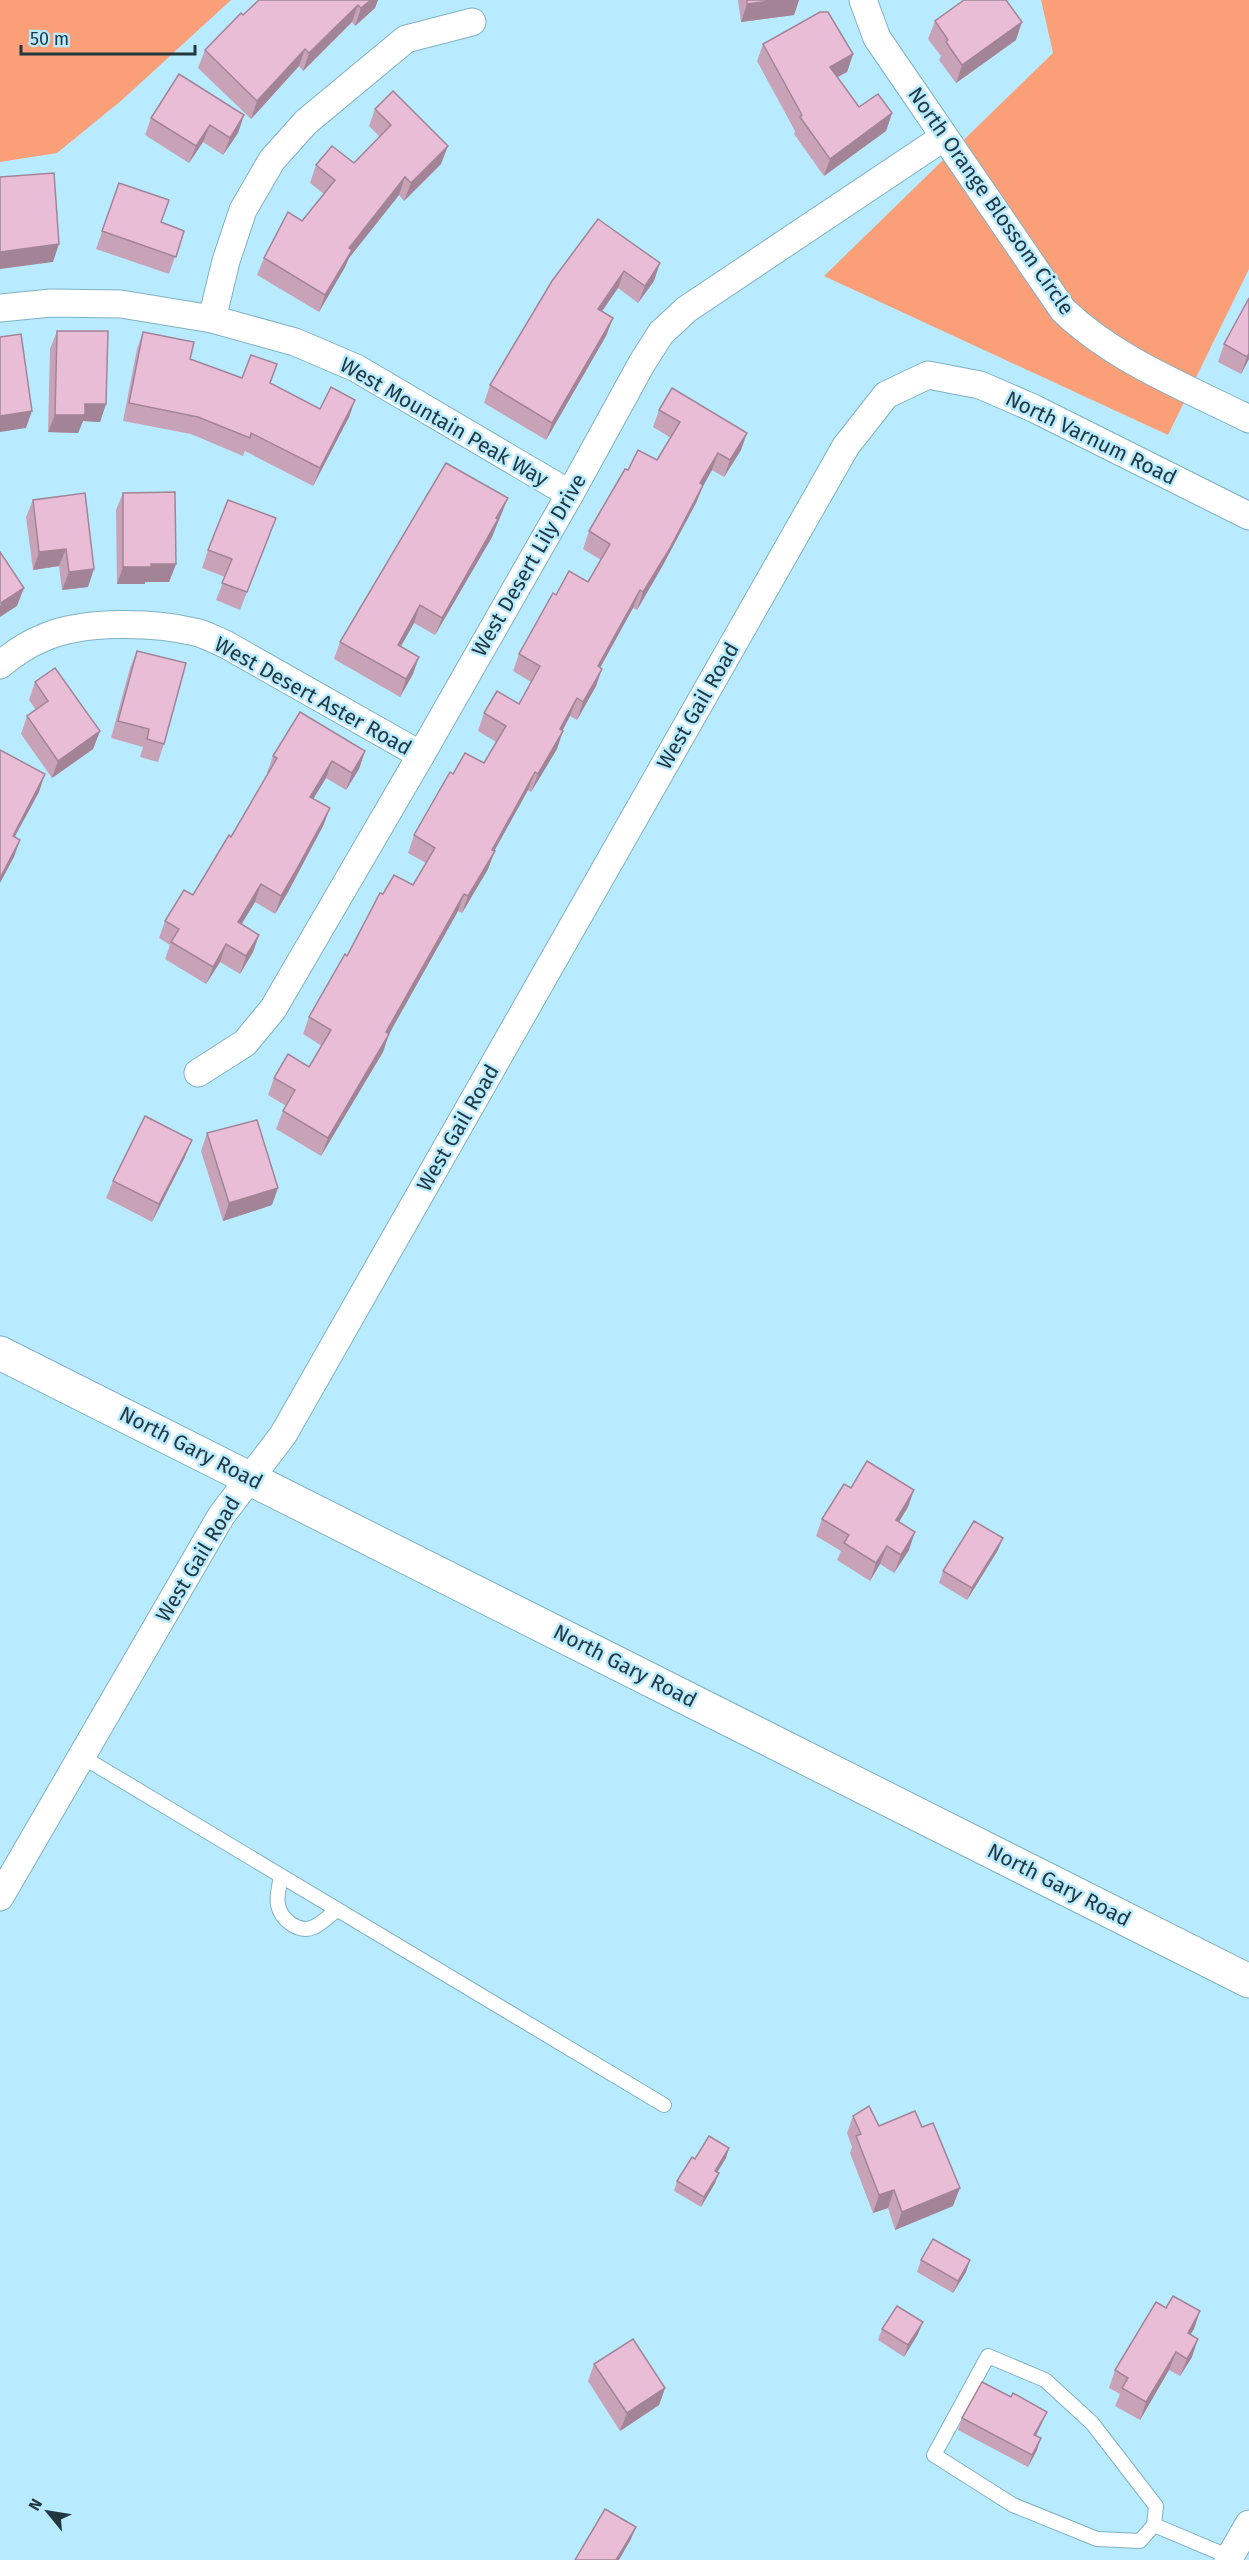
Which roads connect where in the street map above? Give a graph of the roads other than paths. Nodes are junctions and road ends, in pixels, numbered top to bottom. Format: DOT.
graph roads {
  1 [pos="863,0"];
  2 [pos="472,22"];
  3 [pos="944,137"];
  4 [pos="0,308"];
  5 [pos="212,319"];
  6 [pos="928,375"];
  7 [pos="1249,419"];
  8 [pos="570,494"];
  9 [pos="1249,516"];
  10 [pos="0,665"];
  11 [pos="421,755"];
  12 [pos="198,1073"];
  13 [pos="0,1353"];
  14 [pos="249,1477"];
  15 [pos="81,1756"];
  16 [pos="281,1876"];
  17 [pos="0,1897"];
  18 [pos="337,1910"];
  19 [pos="1249,1981"];
  20 [pos="664,2105"];
  21 [pos="1249,2524"];
  22 [pos="1154,2525"];
  23 [pos="1229,2559"];
  1 -- 3 [label="street, North Orange Blossom Circle"];
  2 -- 5 [label="street"];
  3 -- 7 [label="street, North Orange Blossom Circle"];
  3 -- 8 [label="street, West Desert Lily Drive"];
  4 -- 5 [label="street, West Mountain Peak Way"];
  5 -- 8 [label="street, West Mountain Peak Way"];
  6 -- 9 [label="street, North Varnum Road"];
  6 -- 14 [label="street, West Gail Road"];
  8 -- 11 [label="street, West Desert Lily Drive"];
  10 -- 11 [label="street, West Desert Aster Road"];
  11 -- 12 [label="street, West Desert Lily Drive"];
  13 -- 14 [label="street, North Gary Road"];
  14 -- 15 [label="street, West Gail Road"];
  14 -- 19 [label="street, North Gary Road"];
  15 -- 16 [label="lane"];
  15 -- 17 [label="street, West Gail Road"];
  16 -- 18 [label="lane"];
  16 -- 18 [label="lane"];
  18 -- 20 [label="lane"];
  21 -- 23 [label="street"];
  22 -- 22 [label="lane"];
  22 -- 23 [label="lane"];
}
